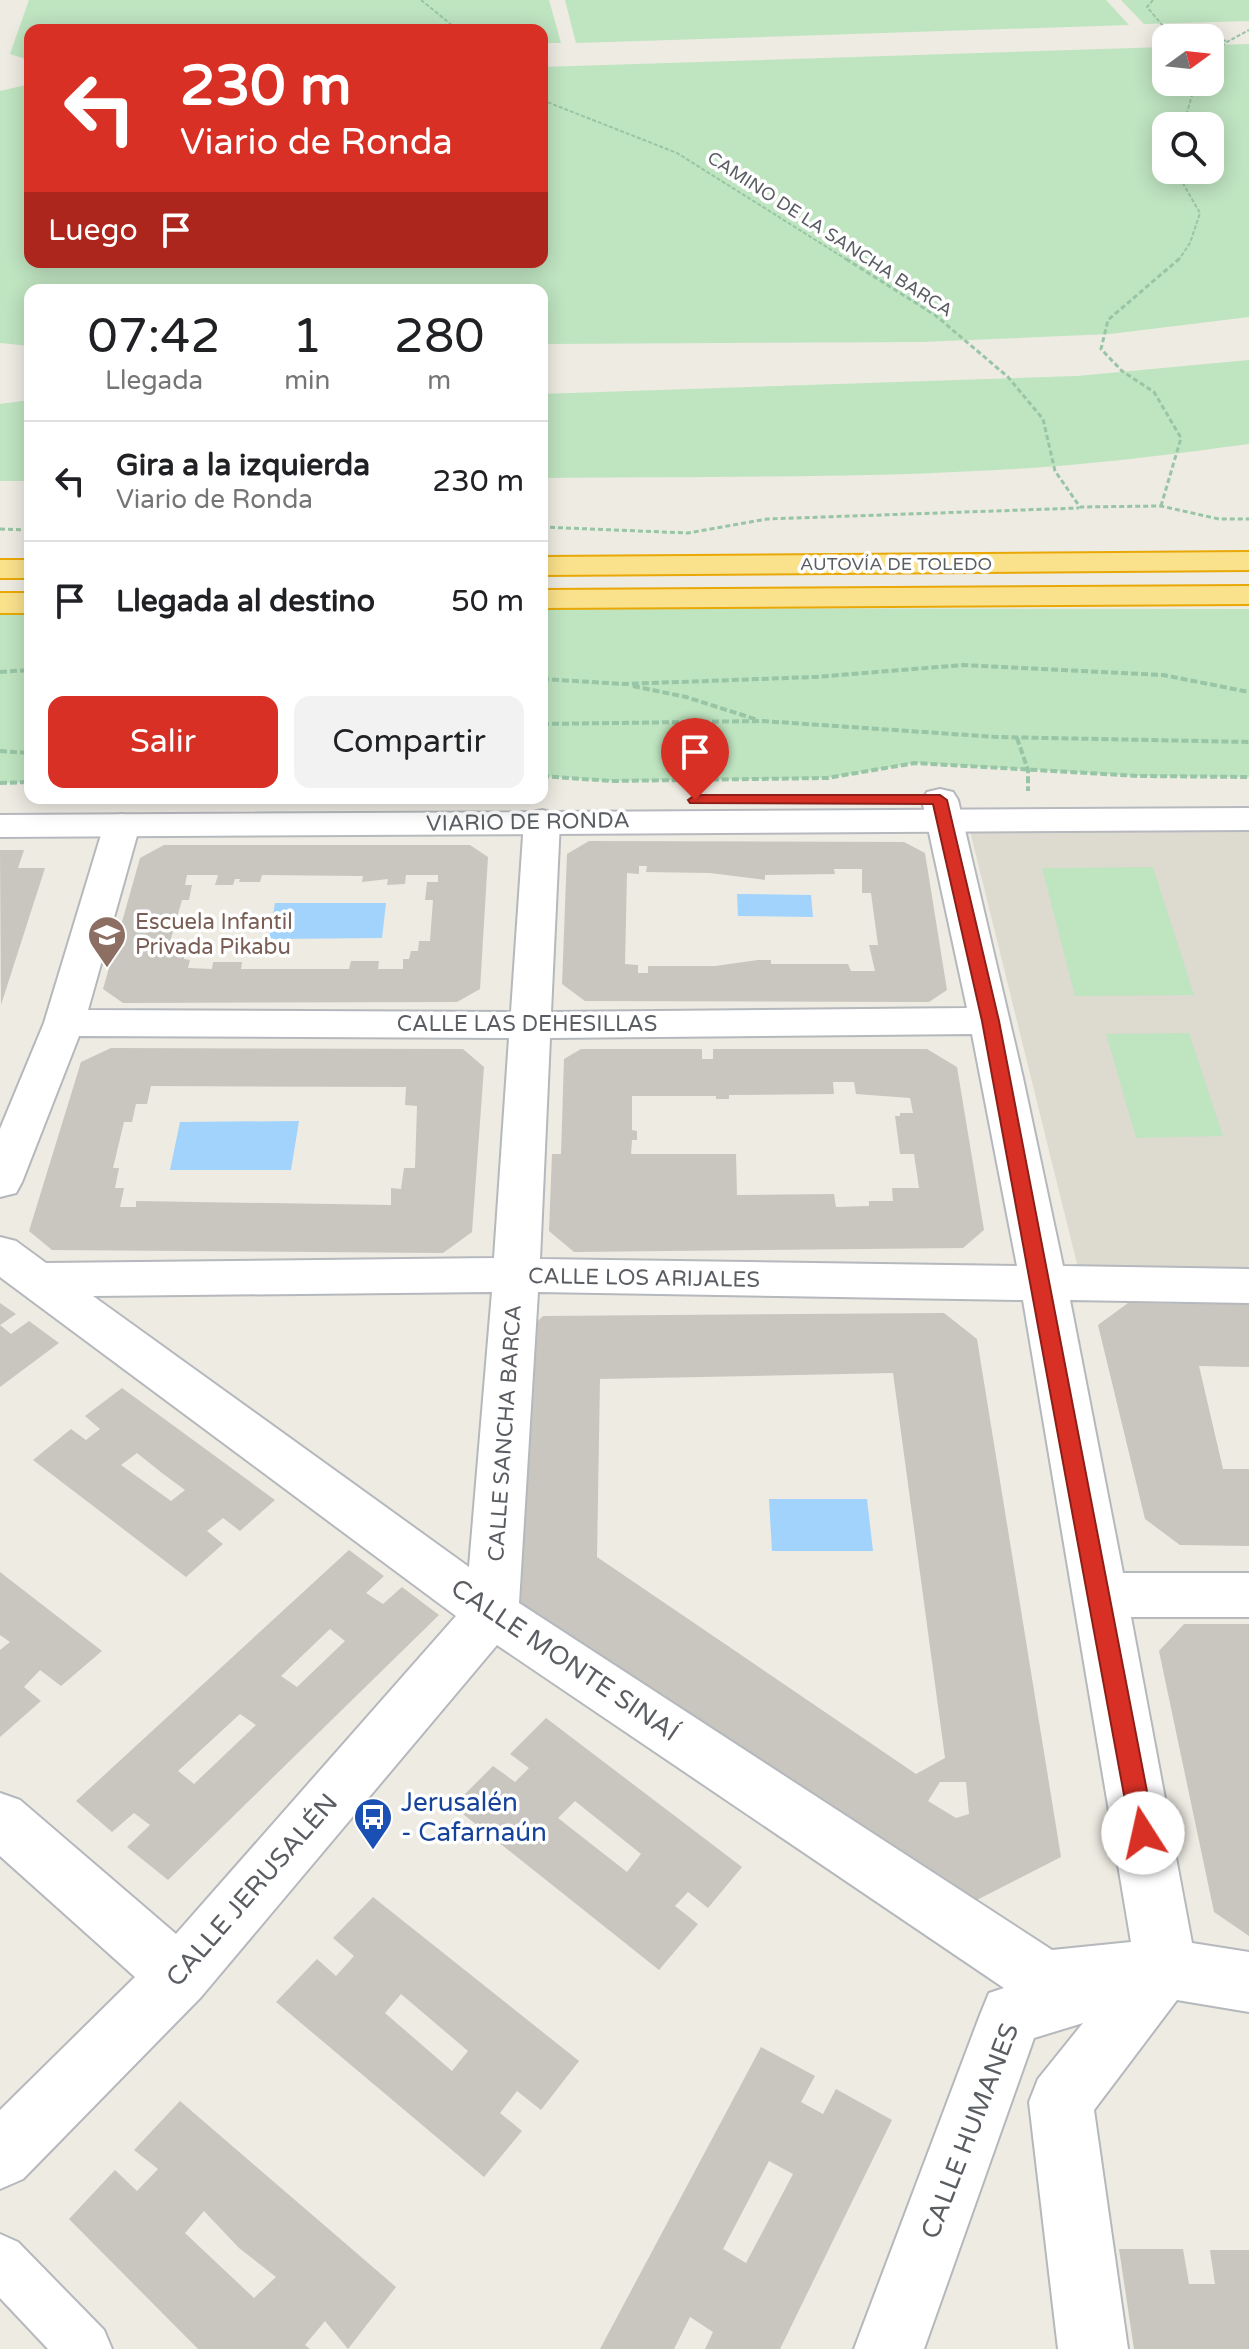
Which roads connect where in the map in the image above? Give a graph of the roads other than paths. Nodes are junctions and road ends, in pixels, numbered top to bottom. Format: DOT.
graph roads {
  1 [pos="1249,561"];
  2 [pos="548,566"];
  3 [pos="0,569"];
  4 [pos="24,569"];
  5 [pos="1249,595"];
  6 [pos="548,599"];
  7 [pos="0,603"];
  8 [pos="24,603"];
  9 [pos="1249,799"];
  10 [pos="0,805"];
  11 [pos="942,809"];
  12 [pos="1249,819"];
  13 [pos="542,821"];
  14 [pos="122,825"];
  15 [pos="0,826"];
  16 [pos="990,1021"];
  17 [pos="64,1023"];
  18 [pos="528,1025"];
  19 [pos="0,1182"];
  20 [pos="19,1267"];
  21 [pos="516,1275"];
  22 [pos="1041,1285"];
  23 [pos="1249,1286"];
  24 [pos="1098,1595"];
  25 [pos="1249,1595"];
  26 [pos="492,1613"];
  27 [pos="0,1819"];
  28 [pos="1163,1968"];
  29 [pos="179,1976"];
  30 [pos="1249,1982"];
  31 [pos="0,2156"];
  32 [pos="0,2260"];
  33 [pos="85,2349"];
  34 [pos="889,2349"];
  35 [pos="1093,2349"];
  1 -- 2 [label="highway, AUTOVÍA DE TOLEDO"];
  3 -- 4 [label="highway"];
  5 -- 6 [label="highway, AUTOVÍA DE TOLEDO"];
  7 -- 8 [label="highway"];
  9 -- 11 [label="street, VIARIO DE RONDA"];
  10 -- 11 [label="street, VIARIO DE RONDA"];
  11 -- 12 [label="street, VIARIO DE RONDA"];
  11 -- 13 [label="street, VIARIO DE RONDA"];
  11 -- 16 [label="street"];
  13 -- 14 [label="street, VIARIO DE RONDA"];
  13 -- 18 [label="street, CALLE SANCHA BARCA"];
  14 -- 15 [label="street, VIARIO DE RONDA"];
  14 -- 17 [label="street"];
  16 -- 18 [label="street, CALLE LAS DEHESILLAS"];
  16 -- 22 [label="street"];
  17 -- 18 [label="street, CALLE LAS DEHESILLAS"];
  17 -- 19 [label="street"];
  18 -- 21 [label="street, CALLE SANCHA BARCA"];
  20 -- 21 [label="street, CALLE LOS ARIJALES"];
  20 -- 26 [label="street, CALLE MONTE SINAÍ"];
  21 -- 22 [label="street, CALLE LOS ARIJALES"];
  21 -- 26 [label="street, CALLE SANCHA BARCA"];
  22 -- 23 [label="street, CALLE LOS ARIJALES"];
  22 -- 24 [label="street"];
  24 -- 25 [label="street"];
  24 -- 28 [label="street"];
  26 -- 28 [label="street, CALLE MONTE SINAÍ"];
  26 -- 29 [label="street, CALLE JERUSALÉN"];
  27 -- 29 [label="street"];
  28 -- 30 [label="street"];
  28 -- 34 [label="street, CALLE HUMANES"];
  28 -- 35 [label="street"];
  29 -- 31 [label="street, CALLE JERUSALÉN"];
  32 -- 33 [label="street"];
}
